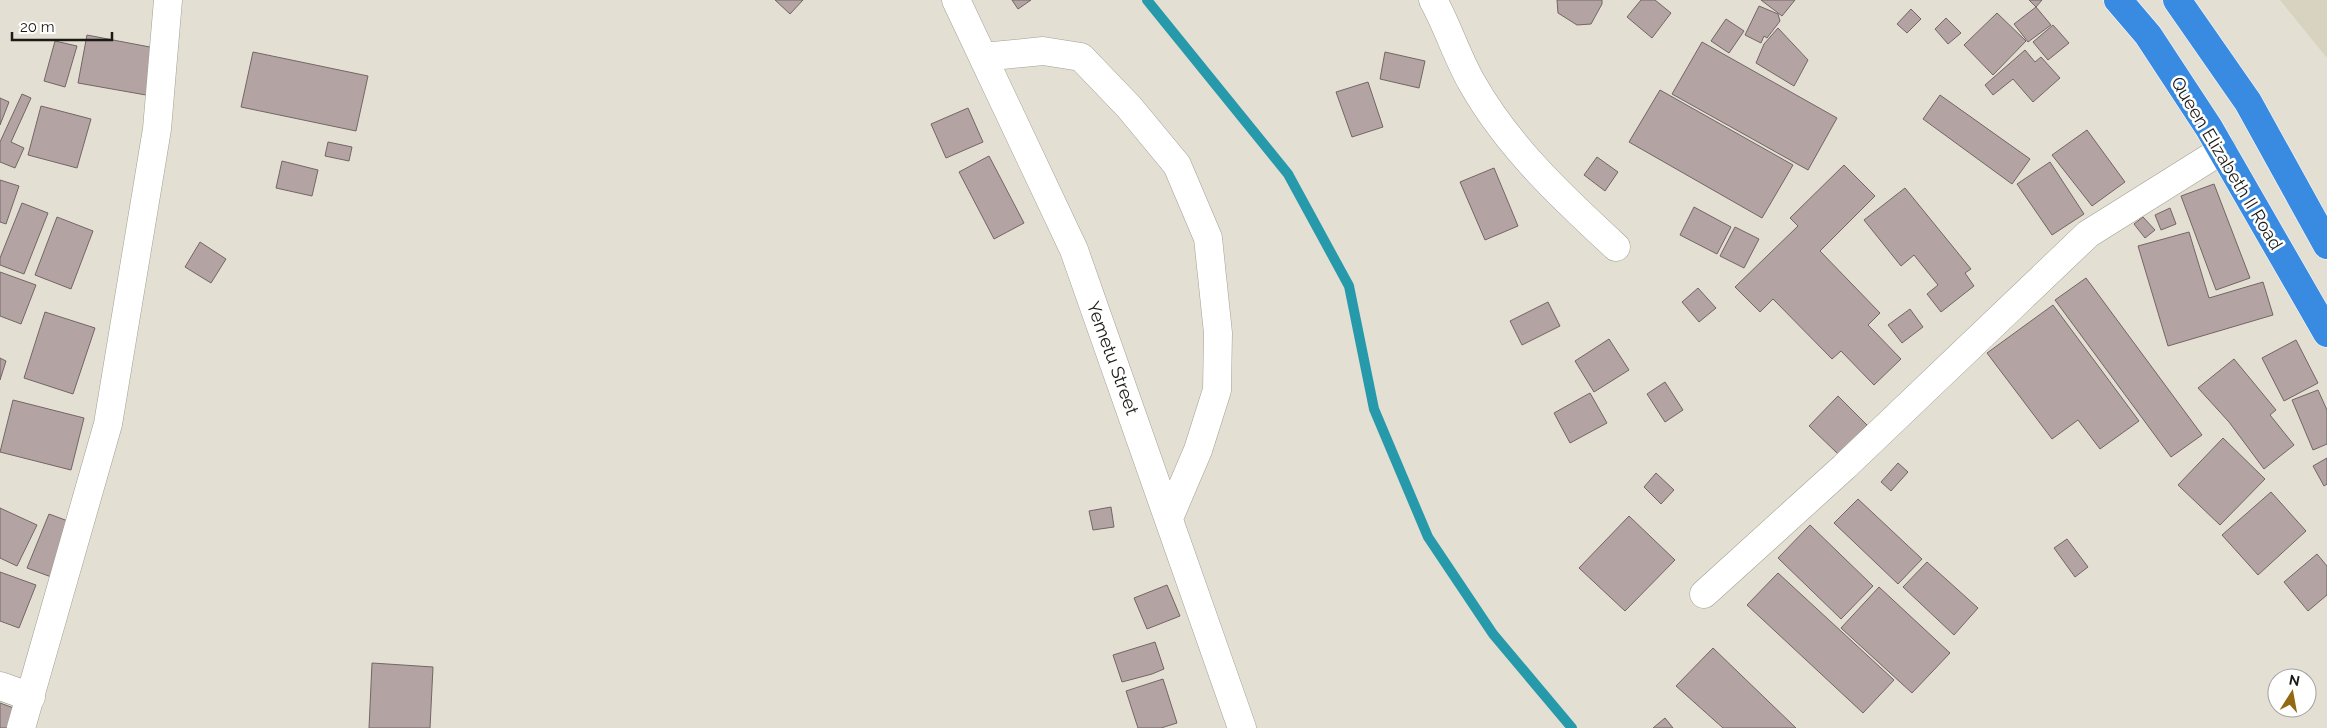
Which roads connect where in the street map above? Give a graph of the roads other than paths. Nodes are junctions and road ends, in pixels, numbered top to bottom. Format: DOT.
graph roads {
  1 [pos="168,0"];
  2 [pos="956,0"];
  3 [pos="1433,0"];
  4 [pos="2118,0"];
  5 [pos="2177,0"];
  6 [pos="983,57"];
  7 [pos="2222,150"];
  8 [pos="2327,246"];
  9 [pos="1616,247"];
  10 [pos="2327,333"];
  11 [pos="1169,518"];
  12 [pos="1704,594"];
  13 [pos="0,686"];
  14 [pos="31,697"];
  15 [pos="21,728"];
  16 [pos="1242,728"];
  1 -- 14 [label="street"];
  2 -- 6 [label="street, Yemetu Street"];
  3 -- 9 [label="street"];
  4 -- 7 [label="highway, Queen Elizabeth II Road"];
  5 -- 8 [label="highway"];
  6 -- 11 [label="street, Yemetu Street"];
  6 -- 11 [label="street"];
  7 -- 10 [label="highway, Queen Elizabeth II Road"];
  7 -- 12 [label="street"];
  11 -- 16 [label="street, Yemetu Street"];
  13 -- 14 [label="street"];
  14 -- 15 [label="street"];
}
